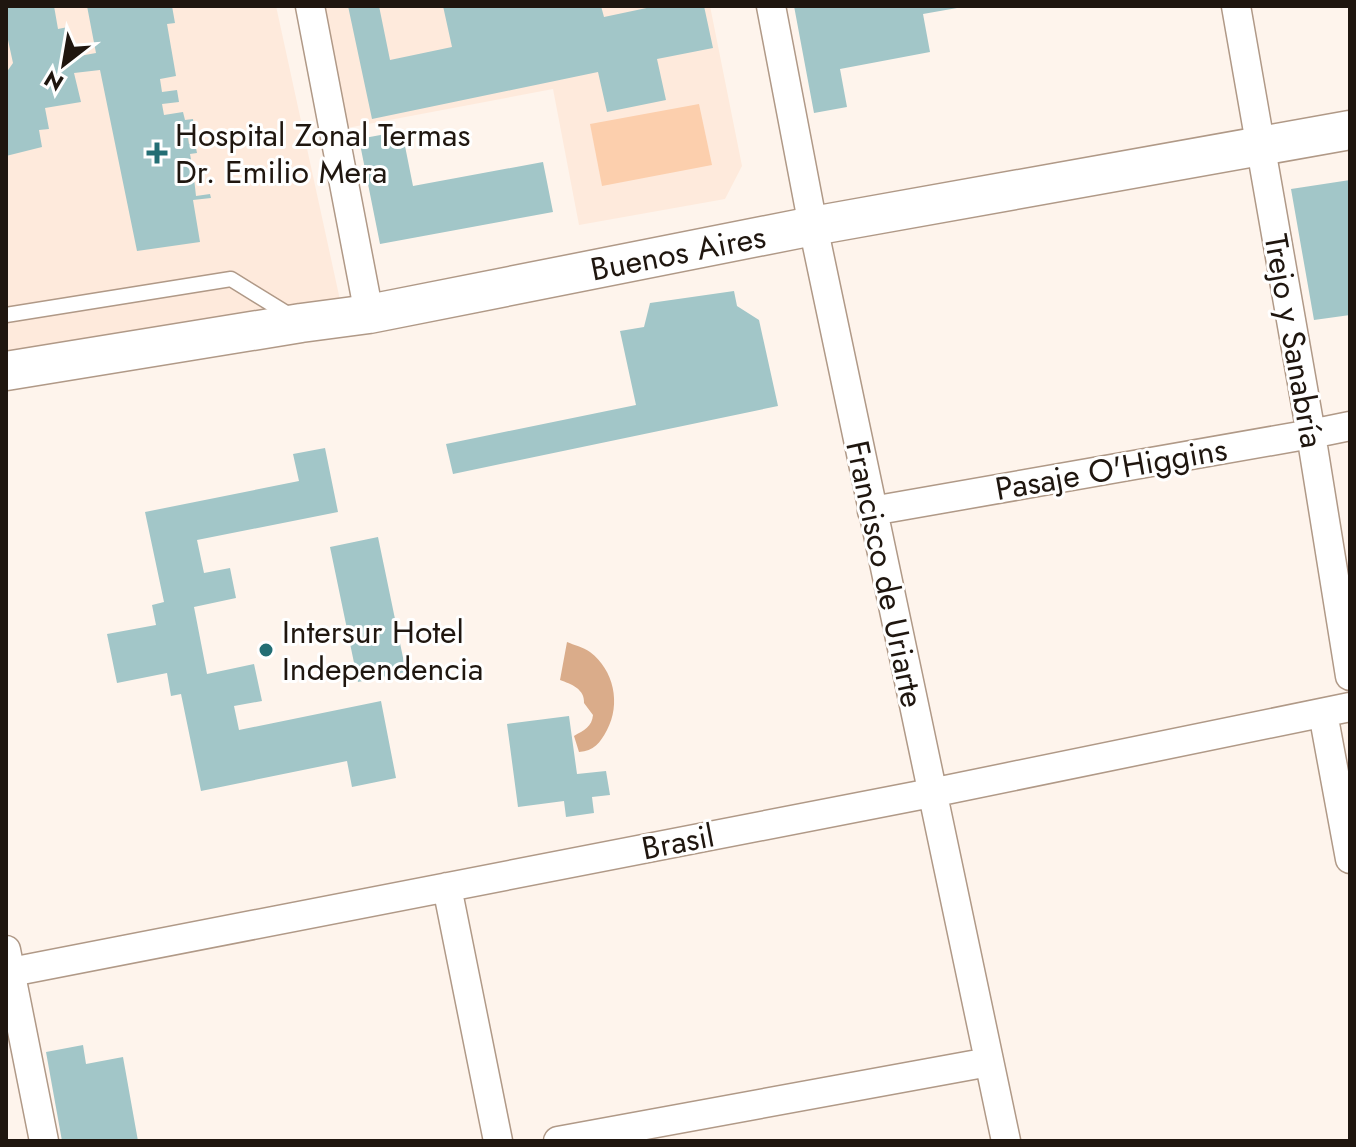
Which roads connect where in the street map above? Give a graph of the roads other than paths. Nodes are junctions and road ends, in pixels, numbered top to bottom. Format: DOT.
graph roads {
  1 [pos="310,6"];
  2 [pos="771,6"];
  3 [pos="1236,6"];
  4 [pos="1350,130"];
  5 [pos="1260,147"];
  6 [pos="813,226"];
  7 [pos="369,314"];
  8 [pos="6,315"];
  9 [pos="301,323"];
  10 [pos="6,371"];
  11 [pos="1350,426"];
  12 [pos="1311,434"];
  13 [pos="872,511"];
  14 [pos="1350,676"];
  15 [pos="1336,710"];
  16 [pos="931,793"];
  17 [pos="1350,859"];
  18 [pos="447,887"];
  19 [pos="8,965"];
  20 [pos="989,1062"];
  21 [pos="44,1141"];
  22 [pos="498,1141"];
  23 [pos="558,1141"];
  24 [pos="1006,1141"];
  1 -- 7 [label="street"];
  2 -- 6 [label="street, Francisco de Uriarte"];
  3 -- 5 [label="street, Trejo y Sanabría"];
  4 -- 5 [label="main road, Buenos Aires"];
  5 -- 6 [label="main road, Buenos Aires"];
  5 -- 12 [label="street, Trejo y Sanabría"];
  6 -- 7 [label="main road, Buenos Aires"];
  6 -- 13 [label="street, Francisco de Uriarte"];
  7 -- 9 [label="main road, Buenos Aires"];
  8 -- 9 [label="lane"];
  9 -- 10 [label="main road, Buenos Aires"];
  11 -- 12 [label="street, Pasaje O'Higgins"];
  12 -- 13 [label="street, Pasaje O'Higgins"];
  12 -- 14 [label="street, Trejo y Sanabría"];
  13 -- 16 [label="street, Francisco de Uriarte"];
  15 -- 16 [label="street, Brasil"];
  15 -- 17 [label="street"];
  16 -- 18 [label="street, Brasil"];
  16 -- 20 [label="street, Francisco de Uriarte"];
  18 -- 19 [label="street, Brasil"];
  18 -- 22 [label="street"];
  19 -- 21 [label="street"];
  20 -- 23 [label="street"];
  20 -- 24 [label="street, Francisco de Uriarte"];
}
